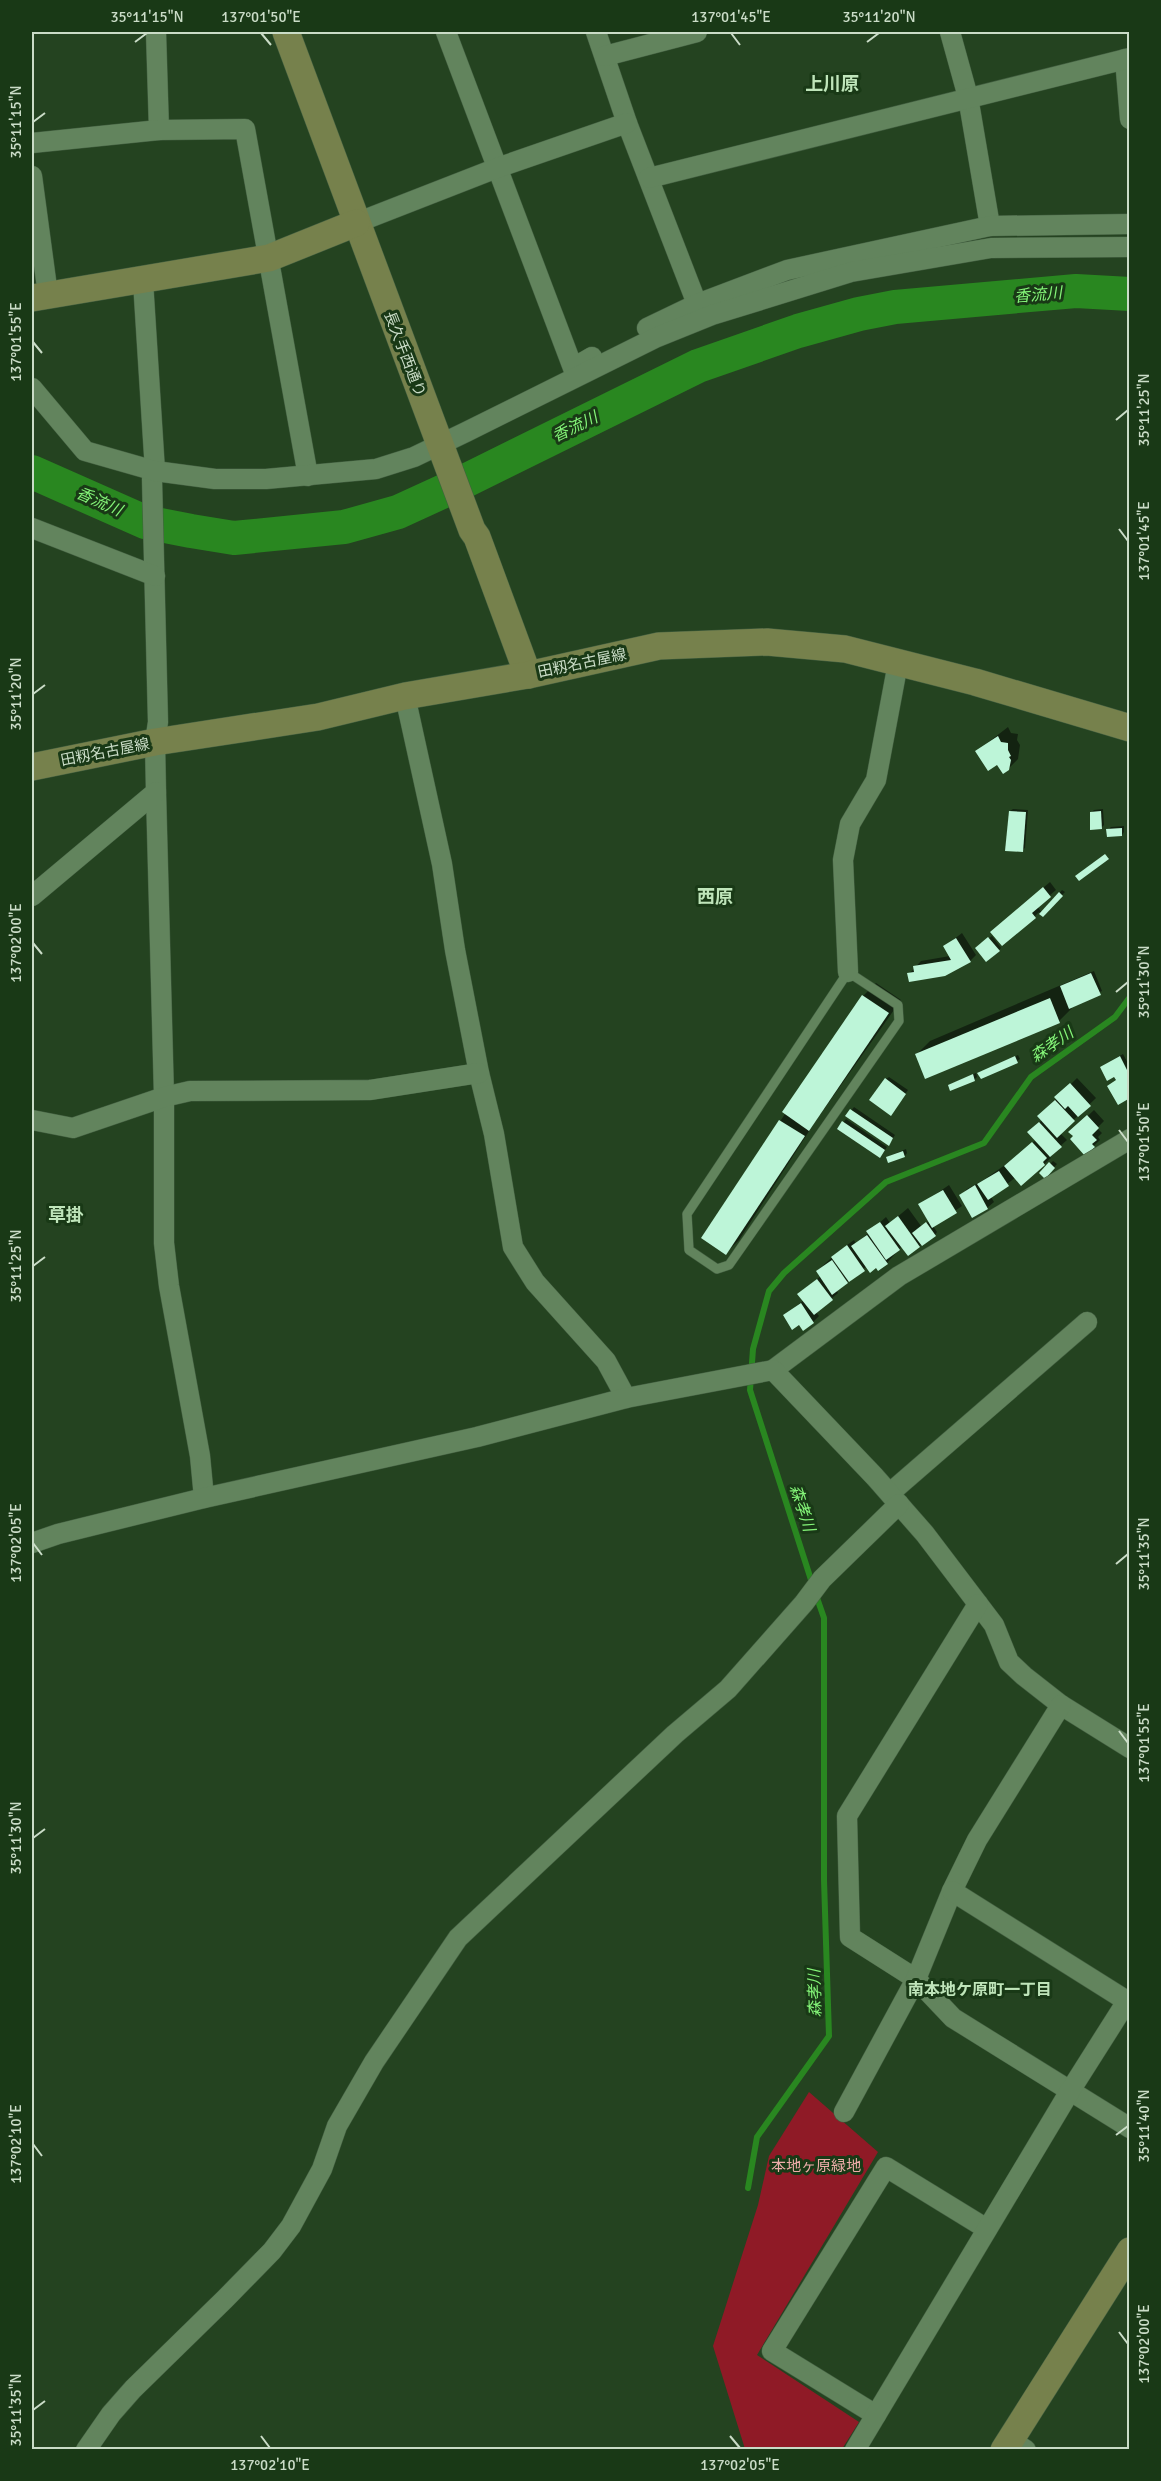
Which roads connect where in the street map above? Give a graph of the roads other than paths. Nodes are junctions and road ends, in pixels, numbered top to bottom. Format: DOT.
graph roads {
  1 [pos="156,32"];
  2 [pos="286,32"];
  3 [pos="446,32"];
  4 [pos="596,32"];
  5 [pos="697,32"];
  6 [pos="950,32"];
  7 [pos="605,56"];
  8 [pos="1127,59"];
  9 [pos="968,97"];
  10 [pos="1130,119"];
  11 [pos="627,123"];
  12 [pos="159,130"];
  13 [pos="32,142"];
  14 [pos="497,168"];
  15 [pos="32,176"];
  16 [pos="648,178"];
  17 [pos="356,223"];
  18 [pos="1130,224"];
  19 [pos="990,226"];
  20 [pos="1130,247"];
  21 [pos="269,258"];
  22 [pos="143,280"];
  23 [pos="40,297"];
  24 [pos="697,304"];
  25 [pos="32,388"];
  26 [pos="441,449"];
  27 [pos="153,475"];
  28 [pos="308,476"];
  29 [pos="32,528"];
  30 [pos="155,572"];
  31 [pos="898,663"];
  32 [pos="528,675"];
  33 [pos="405,696"];
  34 [pos="1130,728"];
  35 [pos="155,742"];
  36 [pos="32,767"];
  37 [pos="156,792"];
  38 [pos="32,896"];
  39 [pos="848,972"];
  40 [pos="479,1073"];
  41 [pos="164,1097"];
  42 [pos="32,1120"];
  43 [pos="1130,1139"];
  44 [pos="1087,1322"];
  45 [pos="768,1371"];
  46 [pos="626,1398"];
  47 [pos="204,1498"];
  48 [pos="895,1499"];
  49 [pos="32,1543"];
  50 [pos="978,1604"];
  51 [pos="1061,1705"];
  52 [pos="1130,1748"];
  53 [pos="952,1891"];
  54 [pos="916,1979"];
  55 [pos="1070,2091"];
  56 [pos="844,2112"];
  57 [pos="1130,2128"];
  58 [pos="987,2229"];
  59 [pos="1130,2252"];
  60 [pos="876,2415"];
  61 [pos="1014,2446"];
  62 [pos="86,2450"];
  63 [pos="855,2450"];
  1 -- 12 [label="street"];
  2 -- 17 [label="street, 長久手西通り"];
  3 -- 14 [label="street"];
  4 -- 7 [label="street"];
  5 -- 7 [label="street"];
  6 -- 9 [label="street"];
  7 -- 11 [label="street"];
  8 -- 9 [label="street"];
  8 -- 10 [label="street"];
  9 -- 16 [label="street"];
  9 -- 19 [label="street"];
  11 -- 14 [label="street"];
  11 -- 16 [label="street"];
  12 -- 13 [label="street"];
  12 -- 21 [label="street"];
  14 -- 17 [label="street"];
  14 -- 24 [label="street"];
  15 -- 23 [label="street"];
  16 -- 24 [label="street"];
  17 -- 21 [label="street"];
  17 -- 26 [label="street, 長久手西通り"];
  18 -- 19 [label="street"];
  19 -- 24 [label="street"];
  20 -- 26 [label="street"];
  21 -- 22 [label="street"];
  21 -- 28 [label="street"];
  22 -- 23 [label="street"];
  22 -- 27 [label="street"];
  25 -- 27 [label="street"];
  26 -- 28 [label="street"];
  26 -- 32 [label="street, 長久手西通り"];
  27 -- 28 [label="street"];
  27 -- 30 [label="street"];
  29 -- 30 [label="street"];
  30 -- 35 [label="street"];
  31 -- 32 [label="street, 田籾名古屋線"];
  31 -- 34 [label="street, 田籾名古屋線"];
  31 -- 39 [label="street"];
  32 -- 33 [label="street, 田籾名古屋線"];
  33 -- 35 [label="street, 田籾名古屋線"];
  33 -- 40 [label="street"];
  35 -- 36 [label="street, 田籾名古屋線"];
  35 -- 37 [label="street"];
  37 -- 38 [label="street"];
  37 -- 41 [label="street"];
  39 -- 39 [label="lane"];
  40 -- 41 [label="street"];
  40 -- 46 [label="street"];
  41 -- 42 [label="street"];
  41 -- 47 [label="street"];
  43 -- 45 [label="street"];
  44 -- 48 [label="street"];
  45 -- 46 [label="street"];
  45 -- 48 [label="street"];
  46 -- 47 [label="street"];
  47 -- 49 [label="street"];
  48 -- 50 [label="street"];
  48 -- 62 [label="street"];
  50 -- 51 [label="street"];
  50 -- 54 [label="street"];
  51 -- 52 [label="street"];
  51 -- 53 [label="street"];
  53 -- 54 [label="street"];
  53 -- 55 [label="street"];
  54 -- 55 [label="street"];
  54 -- 56 [label="street"];
  55 -- 57 [label="street"];
  55 -- 58 [label="street"];
  58 -- 60 [label="street"];
  58 -- 60 [label="street"];
  59 -- 61 [label="street"];
  60 -- 63 [label="street"];
}
